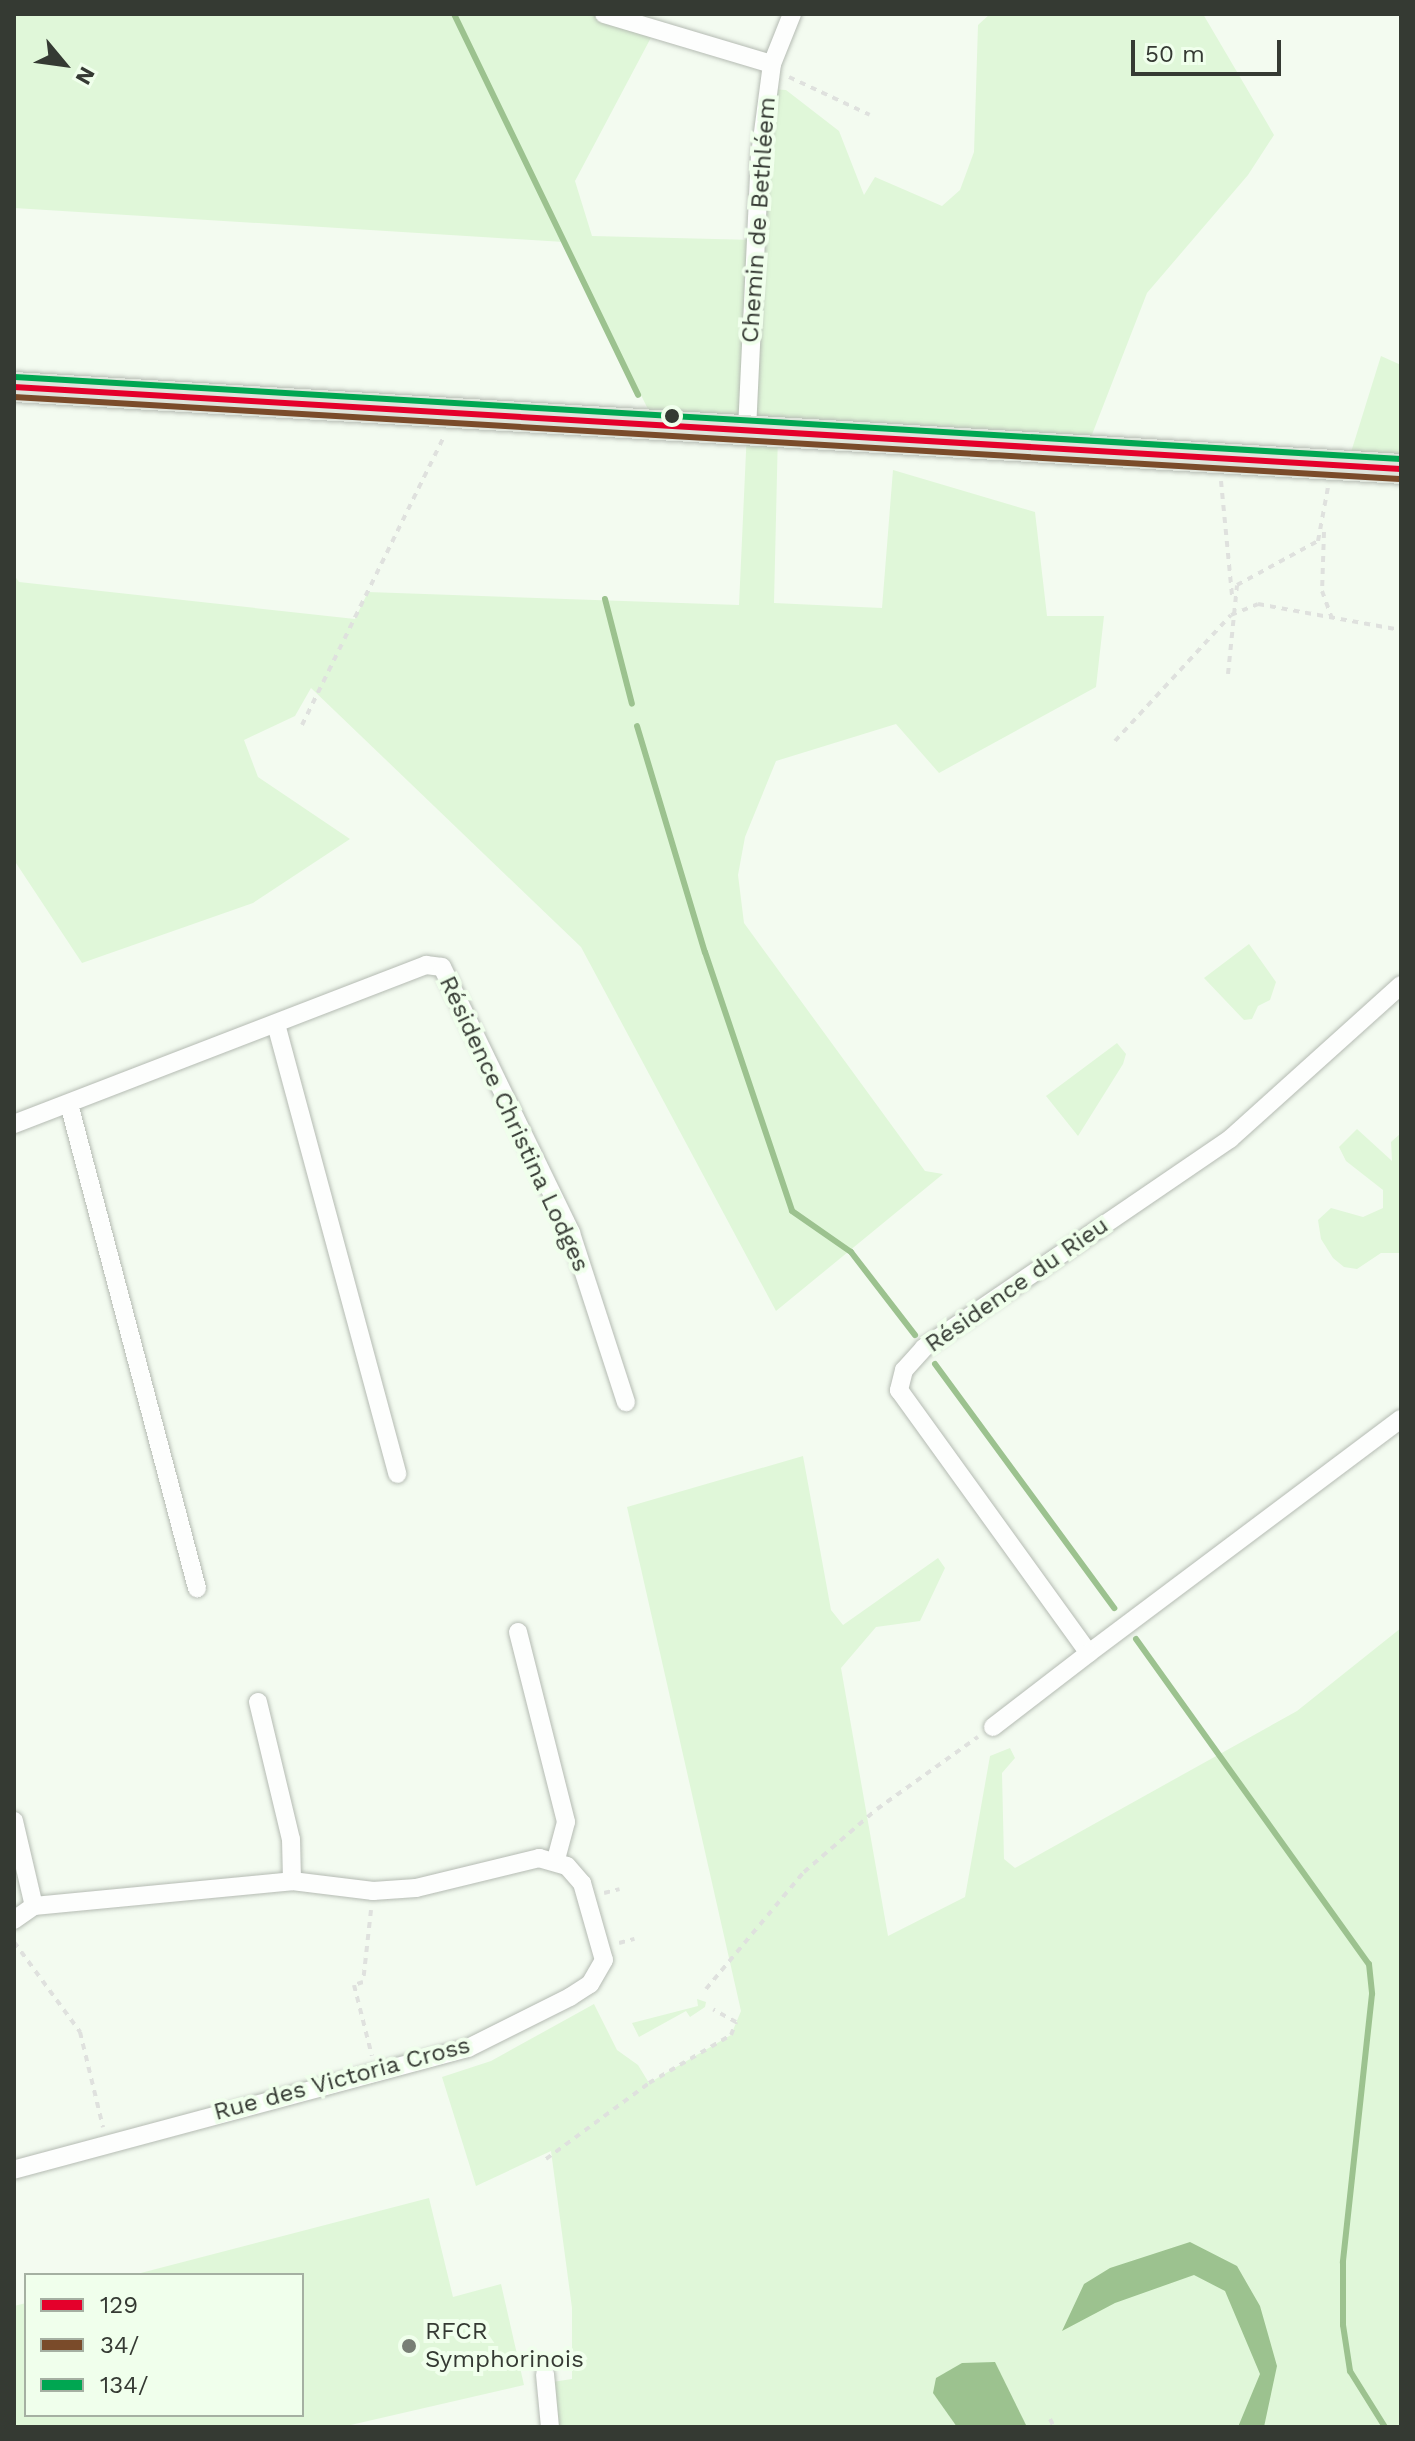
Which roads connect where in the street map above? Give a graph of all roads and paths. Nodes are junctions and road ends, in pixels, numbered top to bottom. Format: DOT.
graph roads {
  1 [pos="604,14"];
  2 [pos="792,14"];
  3 [pos="772,64"];
  4 [pos="870,115"];
  5 [pos="14,387"];
  6 [pos="455,413"];
  7 [pos="747,430"];
  8 [pos="1218,458"];
  9 [pos="1331,464"];
  10 [pos="1401,469"];
  11 [pos="1324,530"];
  12 [pos="1232,599"];
  13 [pos="1231,615"];
  14 [pos="1332,618"];
  15 [pos="1401,630"];
  16 [pos="1228,674"];
  17 [pos="302,725"];
  18 [pos="1115,741"];
  19 [pos="1401,985"];
  20 [pos="276,1024"];
  21 [pos="69,1104"];
  22 [pos="14,1124"];
  23 [pos="626,1402"];
  24 [pos="1401,1419"];
  25 [pos="397,1474"];
  26 [pos="197,1588"];
  27 [pos="518,1632"];
  28 [pos="1089,1653"];
  29 [pos="258,1702"];
  30 [pos="993,1727"];
  31 [pos="14,1821"];
  32 [pos="556,1859"];
  33 [pos="292,1881"];
  34 [pos="373,1891"];
  35 [pos="34,1906"];
  36 [pos="14,1920"];
  37 [pos="14,1942"];
  38 [pos="706,1989"];
  39 [pos="713,2009"];
  40 [pos="376,2073"];
  41 [pos="106,2142"];
  42 [pos="546,2159"];
  43 [pos="14,2170"];
  44 [pos="545,2374"];
  45 [pos="1050,2419"];
  46 [pos="550,2427"];
  47 [pos="1054,2427"];
  1 -- 3 [label="street"];
  2 -- 3 [label="street, Chemin de Bethléem"];
  3 -- 4 [label="path"];
  3 -- 7 [label="street, Chemin de Bethléem"];
  5 -- 6 [label="main road"];
  6 -- 7 [label="main road"];
  6 -- 17 [label="path"];
  7 -- 8 [label="main road"];
  8 -- 9 [label="main road"];
  8 -- 12 [label="path"];
  9 -- 10 [label="main road"];
  9 -- 11 [label="path"];
  11 -- 12 [label="path"];
  11 -- 14 [label="path"];
  12 -- 13 [label="path"];
  13 -- 14 [label="path"];
  13 -- 16 [label="path"];
  13 -- 18 [label="path"];
  14 -- 15 [label="path"];
  19 -- 28 [label="street, Résidence du Rieu"];
  20 -- 21 [label="street, Résidence Christina Lodges"];
  20 -- 23 [label="street, Résidence Christina Lodges"];
  20 -- 25 [label="street"];
  21 -- 22 [label="street, Résidence Christina Lodges"];
  21 -- 26 [label="street"];
  24 -- 28 [label="street"];
  27 -- 32 [label="street"];
  28 -- 30 [label="street"];
  29 -- 33 [label="street"];
  30 -- 38 [label="path"];
  31 -- 35 [label="street"];
  32 -- 34 [label="street"];
  32 -- 40 [label="street, Rue des Victoria Cross"];
  33 -- 34 [label="street"];
  33 -- 35 [label="street"];
  34 -- 40 [label="path"];
  35 -- 36 [label="street"];
  37 -- 41 [label="path"];
  39 -- 42 [label="path"];
  40 -- 41 [label="street, Rue des Victoria Cross"];
  41 -- 43 [label="street, Rue des Victoria Cross"];
  44 -- 46 [label="street"];
  45 -- 47 [label="path"];
}
